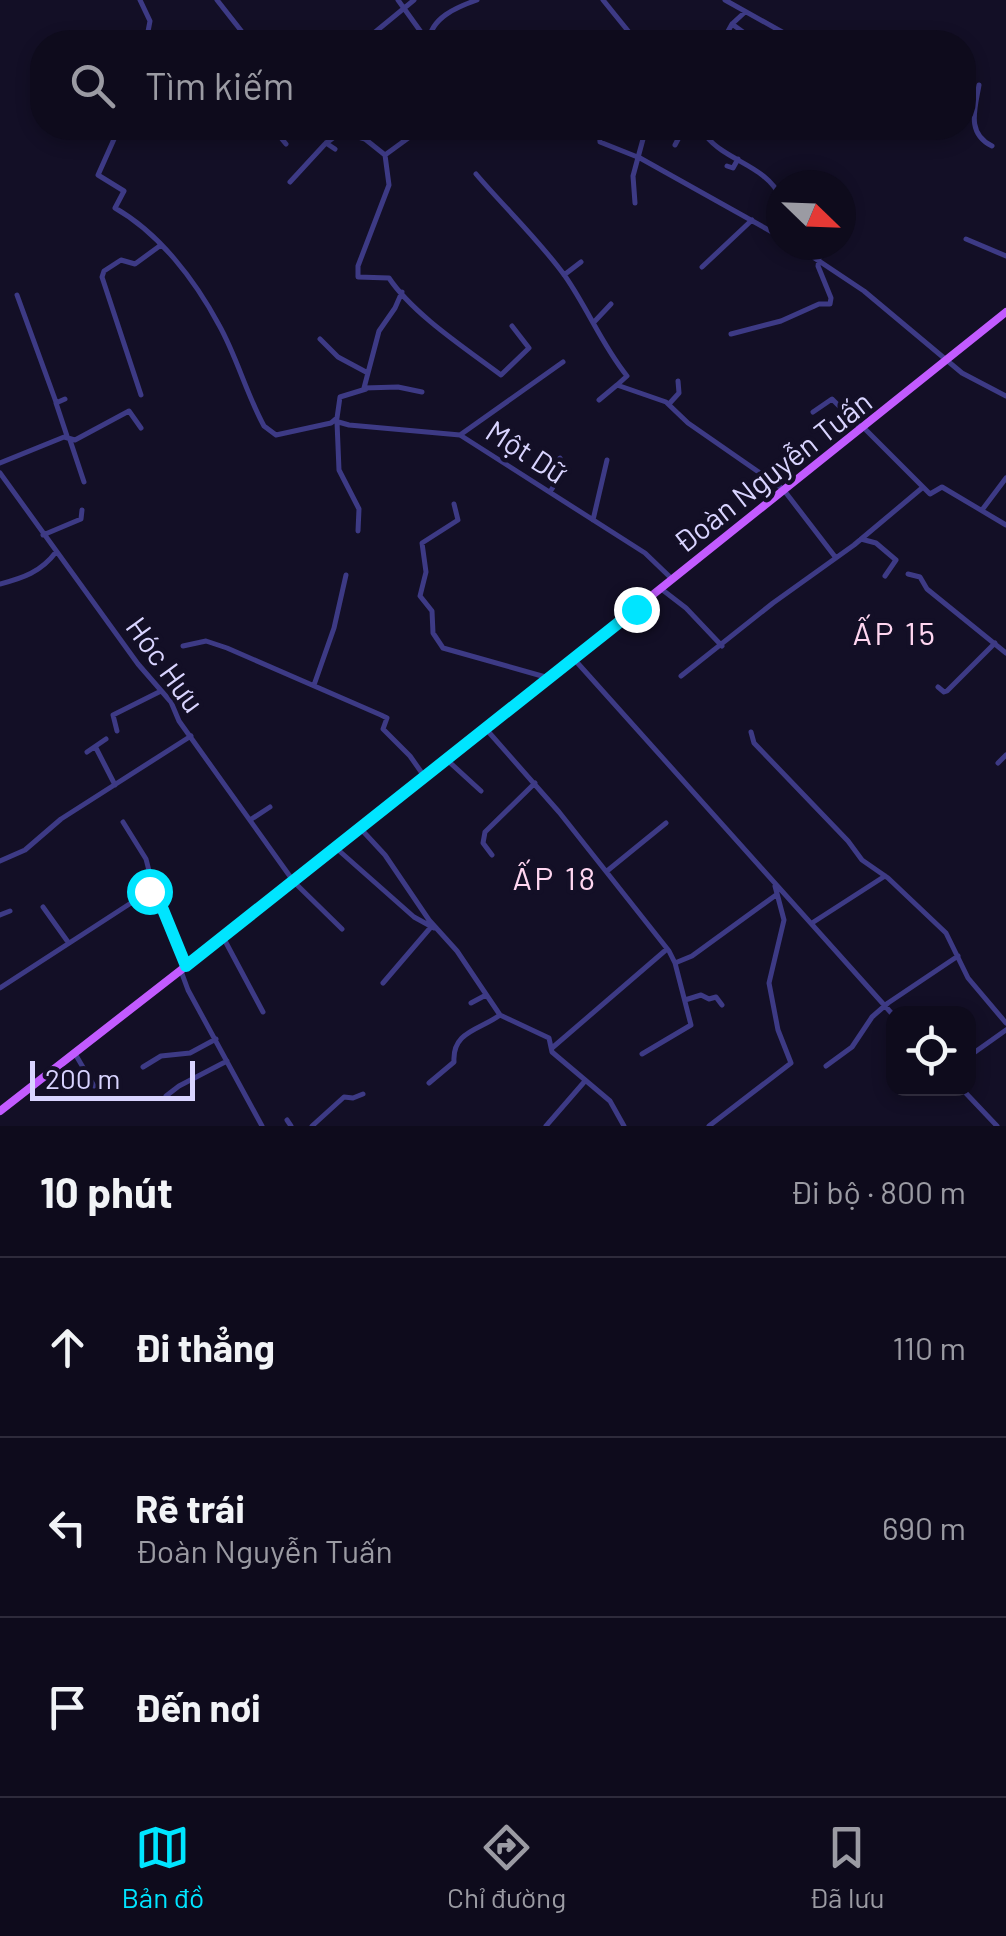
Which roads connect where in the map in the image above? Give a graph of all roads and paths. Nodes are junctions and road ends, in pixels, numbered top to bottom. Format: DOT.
graph roads {
  1 [pos="218,0"];
  2 [pos="398,0"];
  3 [pos="414,0"];
  4 [pos="477,0"];
  5 [pos="602,0"];
  6 [pos="725,0"];
  7 [pos="143,1"];
  8 [pos="404,8"];
  9 [pos="745,12"];
  10 [pos="732,24"];
  11 [pos="148,30"];
  12 [pos="241,30"];
  13 [pos="377,30"];
  14 [pos="420,30"];
  15 [pos="433,30"];
  16 [pos="627,30"];
  17 [pos="729,30"];
  18 [pos="740,30"];
  19 [pos="778,30"];
  20 [pos="979,85"];
  21 [pos="976,109"];
  22 [pos="976,133"];
  23 [pos="114,140"];
  24 [pos="283,140"];
  25 [pos="330,140"];
  26 [pos="365,140"];
  27 [pos="406,140"];
  28 [pos="600,140"];
  29 [pos="644,140"];
  30 [pos="678,140"];
  31 [pos="710,140"];
  32 [pos="326,143"];
  33 [pos="286,144"];
  34 [pos="675,145"];
  35 [pos="992,146"];
  36 [pos="335,148"];
  37 [pos="386,155"];
  38 [pos="640,158"];
  39 [pos="738,159"];
  40 [pos="727,166"];
  41 [pos="476,174"];
  42 [pos="766,179"];
  43 [pos="290,182"];
  44 [pos="635,203"];
  45 [pos="752,220"];
  46 [pos="766,228"];
  47 [pos="966,239"];
  48 [pos="161,245"];
  49 [pos="1006,256"];
  50 [pos="819,260"];
  51 [pos="581,262"];
  52 [pos="702,267"];
  53 [pos="564,274"];
  54 [pos="402,292"];
  55 [pos="18,295"];
  56 [pos="611,304"];
  57 [pos="1006,312"];
  58 [pos="595,321"];
  59 [pos="512,326"];
  60 [pos="731,334"];
  61 [pos="320,339"];
  62 [pos="949,359"];
  63 [pos="563,362"];
  64 [pos="366,372"];
  65 [pos="678,381"];
  66 [pos="617,385"];
  67 [pos="366,389"];
  68 [pos="422,392"];
  69 [pos="141,396"];
  70 [pos="1006,396"];
  71 [pos="65,399"];
  72 [pos="598,400"];
  73 [pos="56,402"];
  74 [pos="669,404"];
  75 [pos="813,412"];
  76 [pos="336,422"];
  77 [pos="141,428"];
  78 [pos="863,428"];
  79 [pos="460,436"];
  80 [pos="68,437"];
  81 [pos="560,458"];
  82 [pos="607,460"];
  83 [pos="0,463"];
  84 [pos="0,473"];
  85 [pos="1006,478"];
  86 [pos="84,482"];
  87 [pos="783,488"];
  88 [pos="922,488"];
  89 [pos="550,492"];
  90 [pos="454,504"];
  91 [pos="82,510"];
  92 [pos="982,510"];
  93 [pos="594,520"];
  94 [pos="1006,525"];
  95 [pos="358,532"];
  96 [pos="43,535"];
  97 [pos="861,539"];
  98 [pos="56,552"];
  99 [pos="836,558"];
  100 [pos="908,574"];
  101 [pos="346,575"];
  102 [pos="885,576"];
  103 [pos="672,578"];
  104 [pos="0,584"];
  105 [pos="660,588"];
  106 [pos="995,643"];
  107 [pos="183,646"];
  108 [pos="722,646"];
  109 [pos="1006,653"];
  110 [pos="574,659"];
  111 [pos="681,676"];
  112 [pos="549,678"];
  113 [pos="314,685"];
  114 [pos="938,688"];
  115 [pos="161,690"];
  116 [pos="486,728"];
  117 [pos="117,731"];
  118 [pos="751,732"];
  119 [pos="190,736"];
  120 [pos="106,739"];
  121 [pos="96,748"];
  122 [pos="87,752"];
  123 [pos="1006,754"];
  124 [pos="446,759"];
  125 [pos="998,763"];
  126 [pos="424,776"];
  127 [pos="535,783"];
  128 [pos="115,786"];
  129 [pos="481,792"];
  130 [pos="270,807"];
  131 [pos="250,820"];
  132 [pos="123,822"];
  133 [pos="666,823"];
  134 [pos="360,828"];
  135 [pos="336,848"];
  136 [pos="492,855"];
  137 [pos="0,861"];
  138 [pos="607,871"];
  139 [pos="885,876"];
  140 [pos="294,882"];
  141 [pos="774,883"];
  142 [pos="154,890"];
  143 [pos="776,895"];
  144 [pos="43,906"];
  145 [pos="10,911"];
  146 [pos="0,915"];
  147 [pos="812,924"];
  148 [pos="433,928"];
  149 [pos="342,929"];
  150 [pos="223,936"];
  151 [pos="68,942"];
  152 [pos="667,949"];
  153 [pos="958,956"];
  154 [pos="675,963"];
  155 [pos="184,969"];
  156 [pos="384,983"];
  157 [pos="0,988"];
  158 [pos="486,995"];
  159 [pos="686,1000"];
  160 [pos="471,1003"];
  161 [pos="722,1006"];
  162 [pos="885,1006"];
  163 [pos="263,1012"];
  164 [pos="500,1014"];
  165 [pos="1006,1022"];
  166 [pos="1006,1030"];
  167 [pos="216,1039"];
  168 [pos="552,1048"];
  169 [pos="976,1051"];
  170 [pos="74,1052"];
  171 [pos="642,1054"];
  172 [pos="227,1061"];
  173 [pos="826,1066"];
  174 [pos="143,1067"];
  175 [pos="586,1082"];
  176 [pos="429,1083"];
  177 [pos="94,1086"];
  178 [pos="362,1094"];
  179 [pos="166,1096"];
  180 [pos="969,1096"];
  181 [pos="0,1111"];
  182 [pos="262,1126"];
  183 [pos="312,1126"];
  184 [pos="546,1126"];
  185 [pos="624,1126"];
  186 [pos="709,1126"];
  187 [pos="997,1126"];
  1 -- 12 [label="street"];
  2 -- 8 [label="street"];
  3 -- 8 [label="street"];
  4 -- 15 [label="street"];
  5 -- 16 [label="street"];
  6 -- 9 [label="street"];
  7 -- 11 [label="street"];
  8 -- 13 [label="street"];
  8 -- 14 [label="street"];
  9 -- 10 [label="street"];
  9 -- 19 [label="street"];
  10 -- 17 [label="street"];
  10 -- 18 [label="street"];
  20 -- 21 [label="street"];
  22 -- 35 [label="street"];
  23 -- 48 [label="street"];
  24 -- 33 [label="street"];
  25 -- 32 [label="street"];
  26 -- 37 [label="street"];
  27 -- 37 [label="street"];
  28 -- 38 [label="street"];
  29 -- 38 [label="street"];
  30 -- 34 [label="street"];
  31 -- 39 [label="street"];
  32 -- 36 [label="street"];
  32 -- 43 [label="street"];
  37 -- 54 [label="street"];
  38 -- 44 [label="street"];
  38 -- 45 [label="street"];
  39 -- 40 [label="street"];
  39 -- 42 [label="street"];
  41 -- 53 [label="street"];
  45 -- 46 [label="street"];
  45 -- 52 [label="street"];
  47 -- 49 [label="street"];
  48 -- 69 [label="street"];
  48 -- 76 [label="street"];
  50 -- 60 [label="street"];
  50 -- 62 [label="street"];
  51 -- 53 [label="street"];
  53 -- 58 [label="street"];
  54 -- 59 [label="street"];
  54 -- 64 [label="street"];
  55 -- 73 [label="street"];
  56 -- 58 [label="street"];
  57 -- 62 [label="main road, Đoàn Nguyễn Tuấn"];
  58 -- 66 [label="street"];
  61 -- 64 [label="street"];
  62 -- 70 [label="street"];
  62 -- 78 [label="main road, Đoàn Nguyễn Tuấn"];
  63 -- 79 [label="street"];
  64 -- 67 [label="street"];
  65 -- 74 [label="street"];
  66 -- 72 [label="street"];
  66 -- 74 [label="street"];
  67 -- 68 [label="street"];
  67 -- 76 [label="street"];
  71 -- 73 [label="street"];
  73 -- 80 [label="street"];
  74 -- 87 [label="street"];
  75 -- 78 [label="street"];
  76 -- 79 [label="street, Một Dữ"];
  76 -- 95 [label="street"];
  77 -- 80 [label="street"];
  78 -- 87 [label="main road, Đoàn Nguyễn Tuấn"];
  78 -- 88 [label="street"];
  79 -- 89 [label="street, Một Dữ"];
  80 -- 83 [label="street"];
  80 -- 86 [label="street"];
  81 -- 89 [label="street"];
  82 -- 93 [label="street"];
  84 -- 96 [label="street, Hóc Hưu"];
  85 -- 92 [label="street"];
  87 -- 99 [label="street"];
  87 -- 103 [label="main road, Đoàn Nguyễn Tuấn"];
  88 -- 92 [label="street"];
  88 -- 97 [label="street"];
  89 -- 93 [label="street, Một Dữ"];
  90 -- 112 [label="street"];
  91 -- 96 [label="street"];
  92 -- 94 [label="street"];
  93 -- 103 [label="street, Một Dữ"];
  96 -- 98 [label="street, Hóc Hưu"];
  97 -- 99 [label="street"];
  97 -- 102 [label="street"];
  98 -- 104 [label="street"];
  98 -- 115 [label="street, Hóc Hưu"];
  99 -- 108 [label="street"];
  100 -- 106 [label="street"];
  101 -- 113 [label="street"];
  103 -- 105 [label="main road, Đoàn Nguyễn Tuấn"];
  105 -- 108 [label="street"];
  105 -- 110 [label="main road, Đoàn Nguyễn Tuấn"];
  106 -- 109 [label="street"];
  106 -- 114 [label="street"];
  107 -- 113 [label="street"];
  108 -- 111 [label="street"];
  110 -- 112 [label="main road, Đoàn Nguyễn Tuấn"];
  110 -- 141 [label="street"];
  112 -- 116 [label="main road, Đoàn Nguyễn Tuấn"];
  113 -- 126 [label="street"];
  115 -- 117 [label="street"];
  115 -- 119 [label="street, Hóc Hưu"];
  116 -- 124 [label="main road, Đoàn Nguyễn Tuấn"];
  116 -- 127 [label="street"];
  118 -- 139 [label="street"];
  119 -- 128 [label="street"];
  119 -- 131 [label="street, Hóc Hưu"];
  120 -- 121 [label="street"];
  121 -- 122 [label="street"];
  121 -- 128 [label="street"];
  123 -- 125 [label="street"];
  124 -- 126 [label="main road, Đoàn Nguyễn Tuấn"];
  124 -- 129 [label="street"];
  126 -- 134 [label="main road, Đoàn Nguyễn Tuấn"];
  127 -- 136 [label="street"];
  127 -- 138 [label="street"];
  128 -- 137 [label="street"];
  130 -- 131 [label="street"];
  131 -- 140 [label="street, Hóc Hưu"];
  132 -- 142 [label="street"];
  133 -- 138 [label="street"];
  134 -- 135 [label="main road, Đoàn Nguyễn Tuấn"];
  134 -- 148 [label="street"];
  135 -- 140 [label="main road, Đoàn Nguyễn Tuấn"];
  135 -- 148 [label="street"];
  138 -- 152 [label="street"];
  139 -- 147 [label="street"];
  139 -- 153 [label="street"];
  140 -- 149 [label="street, Hóc Hưu"];
  140 -- 150 [label="main road, Đoàn Nguyễn Tuấn"];
  141 -- 143 [label="street"];
  141 -- 147 [label="street"];
  142 -- 151 [label="street"];
  142 -- 155 [label="street"];
  143 -- 154 [label="street"];
  143 -- 186 [label="street"];
  144 -- 151 [label="street"];
  145 -- 146 [label="street"];
  147 -- 162 [label="street"];
  148 -- 156 [label="street"];
  148 -- 158 [label="street"];
  150 -- 155 [label="main road, Đoàn Nguyễn Tuấn"];
  150 -- 163 [label="street"];
  151 -- 157 [label="street"];
  152 -- 154 [label="street"];
  152 -- 168 [label="street"];
  153 -- 162 [label="street"];
  153 -- 165 [label="street"];
  154 -- 159 [label="street"];
  155 -- 167 [label="street"];
  155 -- 170 [label="main road, Đoàn Nguyễn Tuấn"];
  158 -- 160 [label="street"];
  158 -- 164 [label="street"];
  159 -- 161 [label="street"];
  159 -- 171 [label="street"];
  162 -- 173 [label="street"];
  164 -- 168 [label="street"];
  164 -- 176 [label="street"];
  166 -- 169 [label="street"];
  167 -- 172 [label="street"];
  167 -- 174 [label="street"];
  168 -- 175 [label="street"];
  170 -- 177 [label="street"];
  170 -- 181 [label="main road, Đoàn Nguyễn Tuấn"];
  172 -- 179 [label="street"];
  172 -- 182 [label="street"];
  175 -- 184 [label="street"];
  175 -- 185 [label="street"];
  178 -- 183 [label="street"];
  180 -- 187 [label="street"];
}
